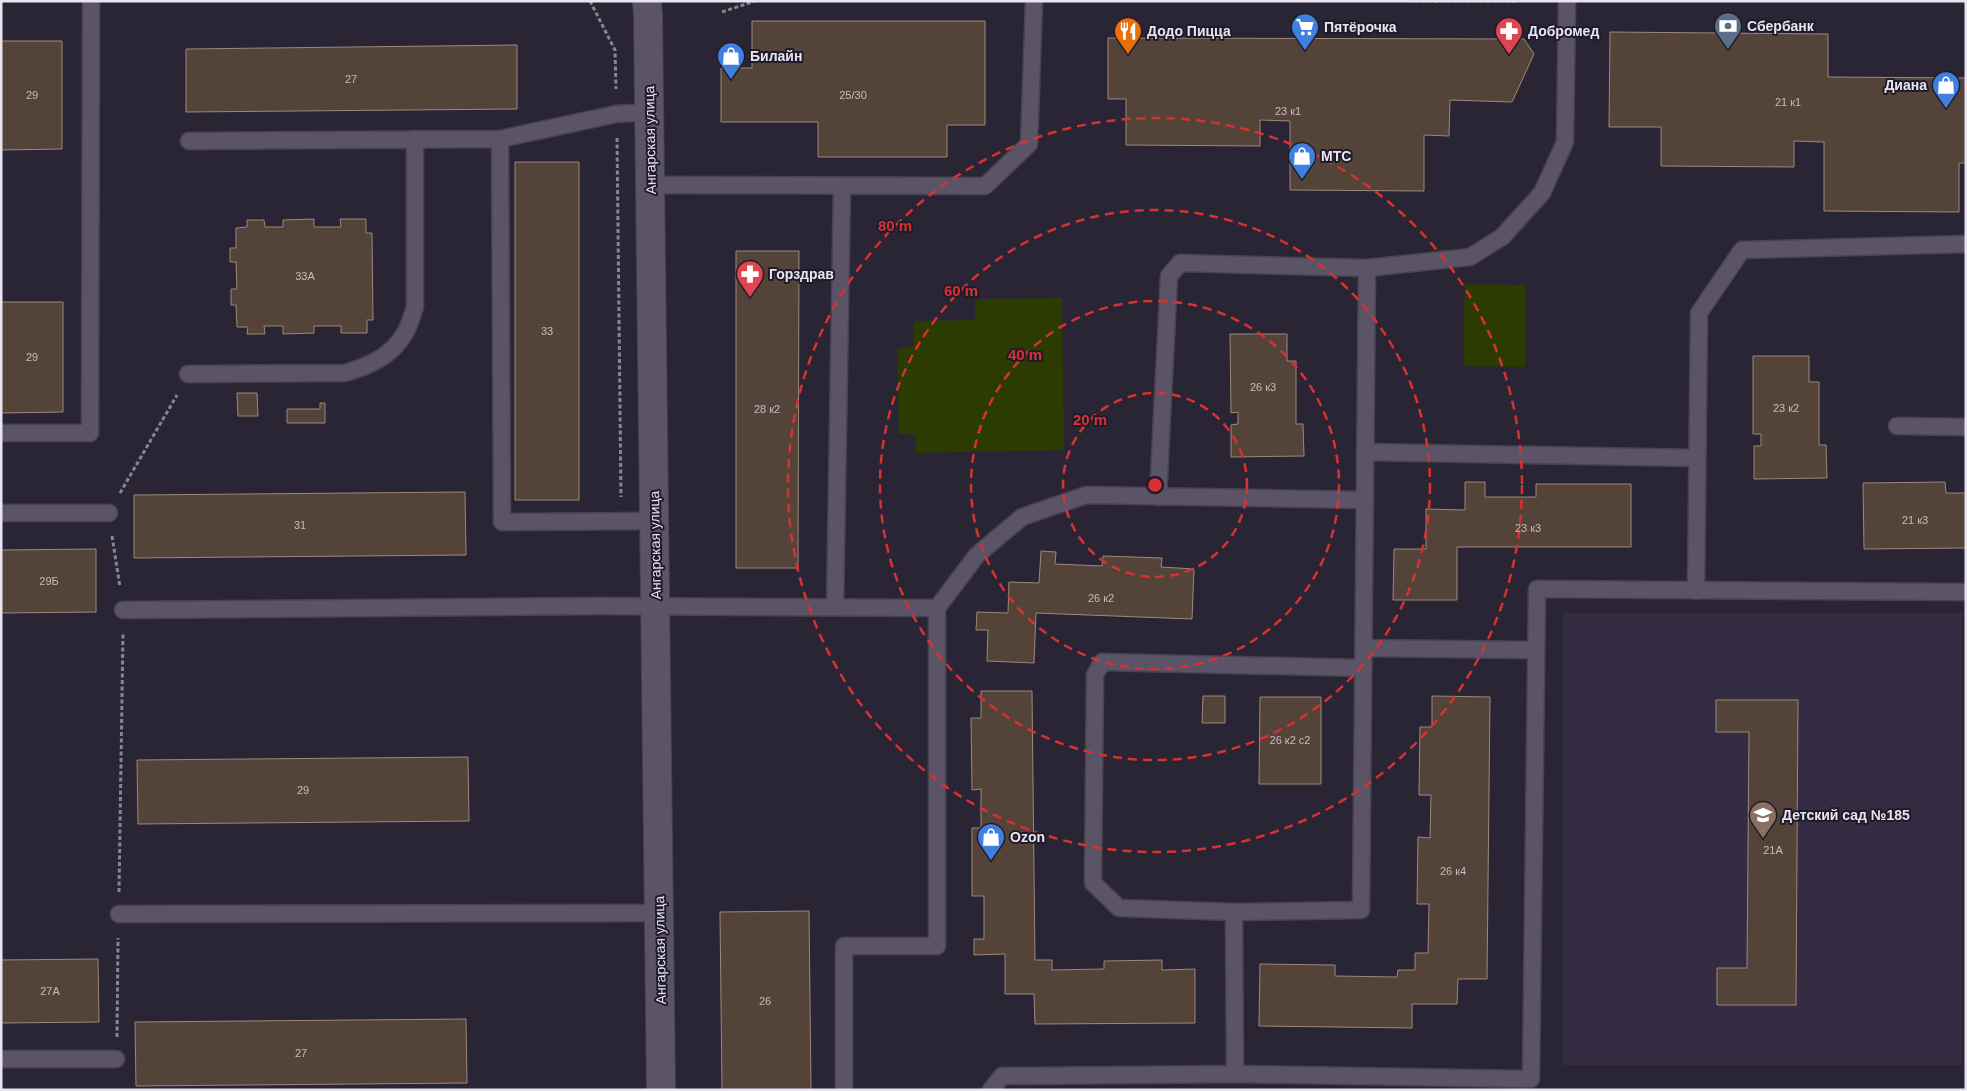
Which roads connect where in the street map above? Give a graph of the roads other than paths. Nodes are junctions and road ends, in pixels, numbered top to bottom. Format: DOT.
graph roads {
  1 [pos="91,1"];
  2 [pos="647,1"];
  3 [pos="1034,1"];
  4 [pos="1567,1"];
  5 [pos="650,112"];
  6 [pos="500,139"];
  7 [pos="415,140"];
  8 [pos="189,141"];
  9 [pos="651,185"];
  10 [pos="842,186"];
  11 [pos="1966,244"];
  12 [pos="1367,268"];
  13 [pos="188,374"];
  14 [pos="1896,426"];
  15 [pos="1966,427"];
  16 [pos="1,433"];
  17 [pos="1365,452"];
  18 [pos="1697,458"];
  19 [pos="1158,497"];
  20 [pos="1365,500"];
  21 [pos="1,513"];
  22 [pos="109,513"];
  23 [pos="655,521"];
  24 [pos="1696,591"];
  25 [pos="1966,592"];
  26 [pos="656,606"];
  27 [pos="835,607"];
  28 [pos="937,608"];
  29 [pos="123,610"];
  30 [pos="1364,648"];
  31 [pos="1536,650"];
  32 [pos="1363,668"];
  33 [pos="1234,912"];
  34 [pos="659,913"];
  35 [pos="119,914"];
  36 [pos="1,1059"];
  37 [pos="116,1059"];
  38 [pos="1235,1074"];
  39 [pos="661,1090"];
  40 [pos="844,1090"];
  41 [pos="991,1090"];
  1 -- 16 [label="lane"];
  2 -- 5 [label="street, Ангарская улица"];
  3 -- 10 [label="lane"];
  4 -- 12 [label="lane"];
  5 -- 6 [label="lane"];
  5 -- 9 [label="street, Ангарская улица"];
  6 -- 7 [label="lane"];
  6 -- 23 [label="lane"];
  7 -- 8 [label="lane"];
  7 -- 13 [label="lane"];
  9 -- 10 [label="lane"];
  9 -- 23 [label="street, Ангарская улица"];
  10 -- 27 [label="lane"];
  11 -- 18 [label="lane"];
  12 -- 17 [label="lane"];
  12 -- 19 [label="lane"];
  14 -- 15 [label="lane"];
  17 -- 18 [label="lane"];
  17 -- 20 [label="lane"];
  18 -- 24 [label="lane"];
  19 -- 20 [label="lane"];
  19 -- 28 [label="lane"];
  20 -- 30 [label="lane"];
  21 -- 22 [label="lane"];
  23 -- 26 [label="street, Ангарская улица"];
  24 -- 25 [label="lane"];
  24 -- 31 [label="lane"];
  26 -- 27 [label="lane"];
  26 -- 29 [label="lane"];
  26 -- 34 [label="street, Ангарская улица"];
  27 -- 28 [label="lane"];
  28 -- 40 [label="lane"];
  30 -- 31 [label="lane"];
  30 -- 32 [label="lane"];
  31 -- 38 [label="lane"];
  32 -- 33 [label="lane"];
  32 -- 33 [label="lane"];
  33 -- 38 [label="lane"];
  34 -- 35 [label="lane"];
  34 -- 39 [label="street, Ангарская улица"];
  36 -- 37 [label="lane"];
  38 -- 41 [label="lane"];
}
